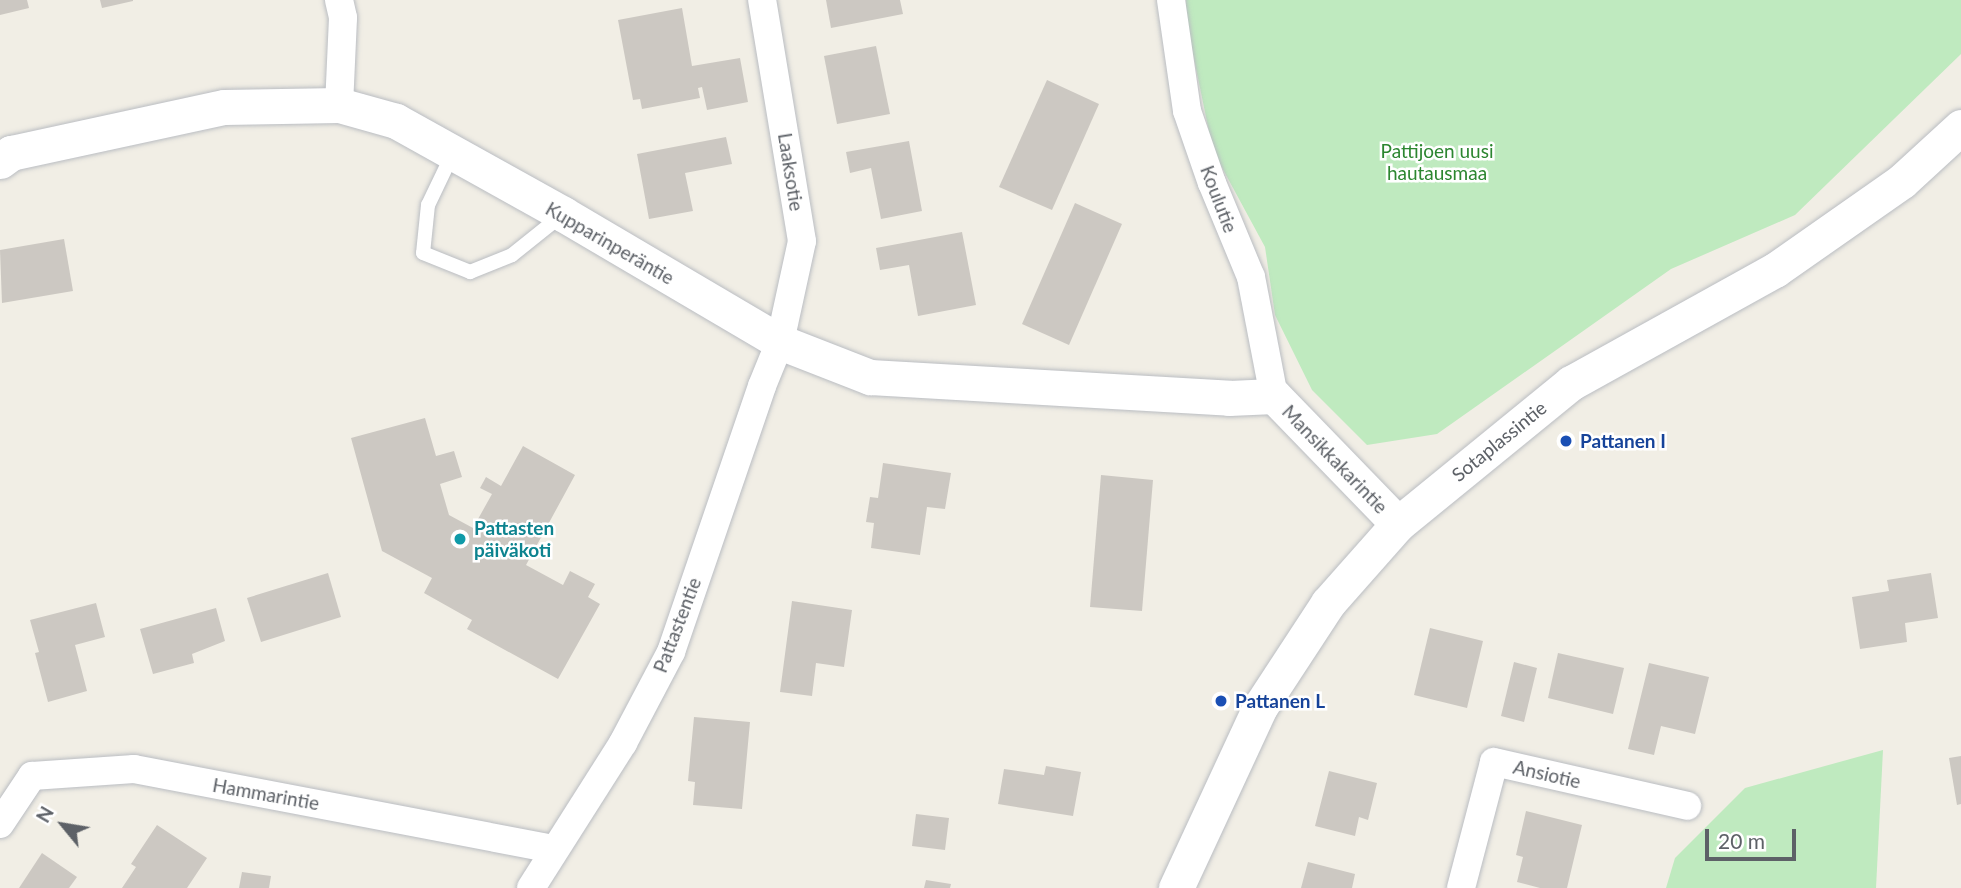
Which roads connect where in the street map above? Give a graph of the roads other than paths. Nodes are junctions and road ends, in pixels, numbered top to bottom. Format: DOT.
graph roads {
  1 [pos="339,0"];
  2 [pos="762,0"];
  3 [pos="1171,0"];
  4 [pos="339,105"];
  5 [pos="1961,127"];
  6 [pos="452,155"];
  7 [pos="0,161"];
  8 [pos="563,214"];
  9 [pos="780,342"];
  10 [pos="1275,396"];
  11 [pos="1229,398"];
  12 [pos="1398,524"];
  13 [pos="1687,806"];
  14 [pos="0,824"];
  15 [pos="554,849"];
  16 [pos="531,888"];
  17 [pos="1176,888"];
  18 [pos="1461,888"];
  1 -- 4 [label="street"];
  2 -- 9 [label="street, Laaksotie"];
  3 -- 10 [label="street, Koulutie"];
  4 -- 6 [label="street, Kupparinperäntie"];
  4 -- 7 [label="street, Kupparinperäntie"];
  5 -- 12 [label="street, Sotaplassintie"];
  6 -- 8 [label="street, Kupparinperäntie"];
  6 -- 8 [label="lane"];
  8 -- 9 [label="street, Kupparinperäntie"];
  9 -- 11 [label="street, Kupparinperäntie"];
  9 -- 15 [label="street, Pattastentie"];
  10 -- 11 [label="street, Mansikkakarintie"];
  10 -- 12 [label="street, Mansikkakarintie"];
  12 -- 17 [label="street, Sotaplassintie"];
  13 -- 18 [label="street, Ansiotie"];
  14 -- 15 [label="street, Hammarintie"];
  15 -- 16 [label="street, Pattastentie"];
}
